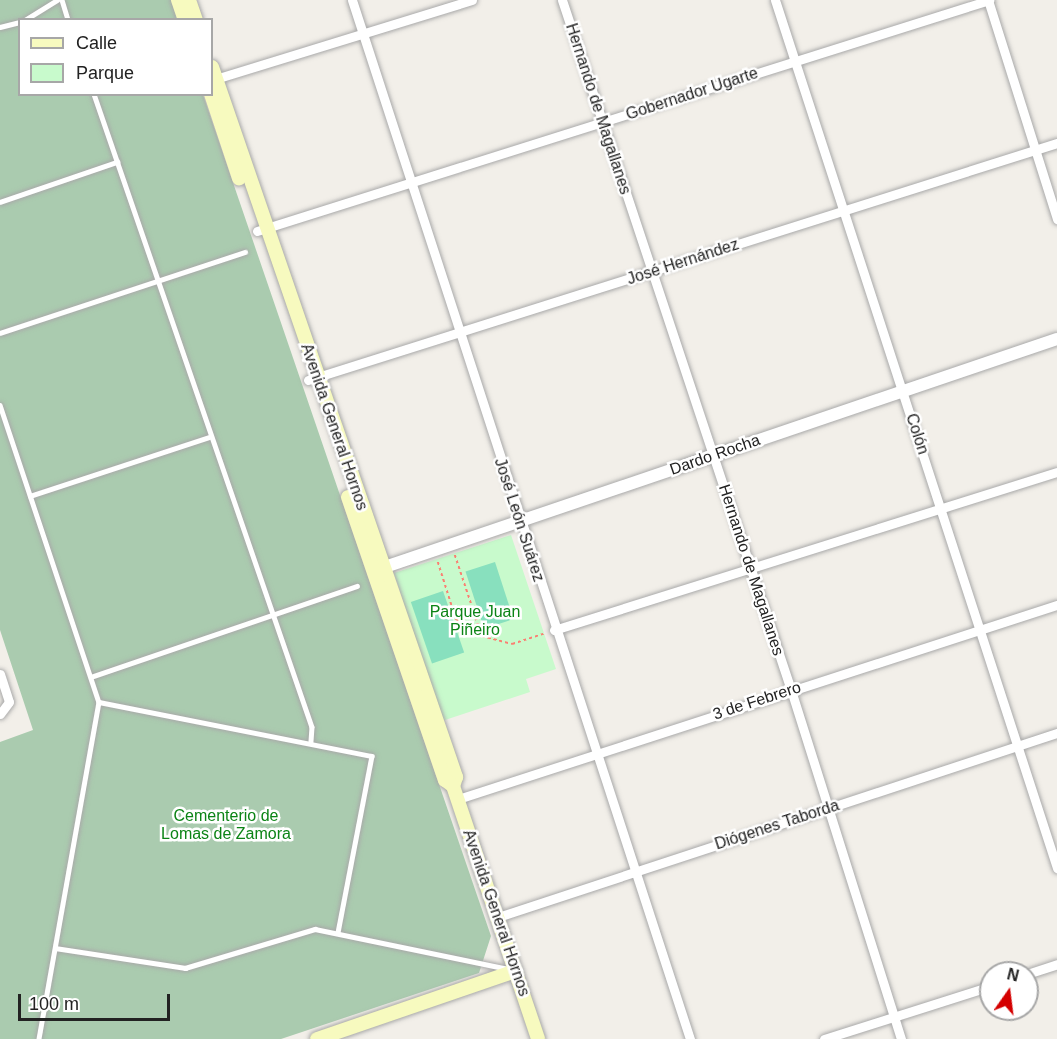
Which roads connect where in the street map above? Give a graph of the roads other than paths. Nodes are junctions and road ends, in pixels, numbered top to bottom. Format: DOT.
graph roads {
  1 [pos="57,0"];
  2 [pos="62,0"];
  3 [pos="178,0"];
  4 [pos="189,0"];
  5 [pos="352,0"];
  6 [pos="472,0"];
  7 [pos="562,0"];
  8 [pos="775,0"];
  9 [pos="988,0"];
  10 [pos="29,18"];
  11 [pos="67,18"];
  12 [pos="184,18"];
  13 [pos="195,18"];
  14 [pos="18,22"];
  15 [pos="0,27"];
  16 [pos="363,35"];
  17 [pos="795,61"];
  18 [pos="213,75"];
  19 [pos="95,96"];
  20 [pos="212,96"];
  21 [pos="603,124"];
  22 [pos="1057,143"];
  23 [pos="1034,151"];
  24 [pos="117,162"];
  25 [pos="409,183"];
  26 [pos="0,202"];
  27 [pos="842,211"];
  28 [pos="1057,219"];
  29 [pos="262,230"];
  30 [pos="245,252"];
  31 [pos="653,271"];
  32 [pos="156,280"];
  33 [pos="459,332"];
  34 [pos="0,333"];
  35 [pos="1057,339"];
  36 [pos="313,379"];
  37 [pos="902,390"];
  38 [pos="0,405"];
  39 [pos="209,436"];
  40 [pos="714,456"];
  41 [pos="1057,472"];
  42 [pos="30,496"];
  43 [pos="941,508"];
  44 [pos="520,521"];
  45 [pos="378,569"];
  46 [pos="751,569"];
  47 [pos="357,586"];
  48 [pos="1057,605"];
  49 [pos="272,616"];
  50 [pos="554,630"];
  51 [pos="980,630"];
  52 [pos="0,674"];
  53 [pos="91,677"];
  54 [pos="791,690"];
  55 [pos="99,702"];
  56 [pos="0,714"];
  57 [pos="1057,733"];
  58 [pos="311,742"];
  59 [pos="1018,746"];
  60 [pos="596,753"];
  61 [pos="455,793"];
  62 [pos="828,808"];
  63 [pos="1057,868"];
  64 [pos="634,871"];
  65 [pos="498,917"];
  66 [pos="338,933"];
  67 [pos="55,948"];
  68 [pos="1057,964"];
  69 [pos="1039,970"];
  70 [pos="516,971"];
  71 [pos="979,990"];
  72 [pos="894,1017"];
  73 [pos="340,1035"];
  74 [pos="39,1039"];
  75 [pos="317,1039"];
  76 [pos="538,1039"];
  77 [pos="690,1039"];
  78 [pos="824,1039"];
  79 [pos="901,1039"];
  1 -- 10 [label="lane"];
  2 -- 11 [label="lane"];
  3 -- 12 [label="main road"];
  4 -- 13 [label="main road"];
  5 -- 16 [label="street, José León Suárez"];
  6 -- 16 [label="street"];
  7 -- 21 [label="street, Hernando de Magallanes"];
  8 -- 17 [label="street, Colón"];
  9 -- 17 [label="street, Gobernador Ugarte"];
  9 -- 23 [label="street"];
  14 -- 15 [label="lane"];
  16 -- 18 [label="street"];
  16 -- 25 [label="street, José León Suárez"];
  17 -- 21 [label="street, Gobernador Ugarte"];
  17 -- 27 [label="street, Colón"];
  18 -- 29 [label="main road, Avenida General Hornos"];
  19 -- 24 [label="lane"];
  20 -- 29 [label="main road, Avenida General Hornos"];
  21 -- 25 [label="street, Gobernador Ugarte"];
  21 -- 31 [label="street, Hernando de Magallanes"];
  22 -- 23 [label="street, José Hernández"];
  23 -- 27 [label="street, José Hernández"];
  23 -- 28 [label="street"];
  24 -- 26 [label="lane"];
  24 -- 32 [label="lane"];
  25 -- 29 [label="street, Gobernador Ugarte"];
  25 -- 33 [label="street, José León Suárez"];
  27 -- 31 [label="street, José Hernández"];
  27 -- 37 [label="street, Colón"];
  29 -- 36 [label="main road, Avenida General Hornos"];
  30 -- 32 [label="lane"];
  31 -- 33 [label="street, José Hernández"];
  31 -- 40 [label="street, Hernando de Magallanes"];
  32 -- 34 [label="lane"];
  32 -- 39 [label="lane"];
  33 -- 36 [label="street, José Hernández"];
  33 -- 44 [label="street, José León Suárez"];
  35 -- 37 [label="street, Dardo Rocha"];
  36 -- 45 [label="main road, Avenida General Hornos"];
  37 -- 40 [label="street, Dardo Rocha"];
  37 -- 43 [label="street, Colón"];
  38 -- 42 [label="lane"];
  39 -- 42 [label="lane"];
  39 -- 49 [label="lane"];
  40 -- 44 [label="street, Dardo Rocha"];
  40 -- 46 [label="street, Hernando de Magallanes"];
  41 -- 43 [label="street"];
  42 -- 53 [label="lane"];
  43 -- 46 [label="street"];
  43 -- 51 [label="street, Colón"];
  44 -- 45 [label="street, Dardo Rocha"];
  44 -- 50 [label="street, José León Suárez"];
  45 -- 61 [label="main road, Avenida General Hornos"];
  46 -- 50 [label="street"];
  46 -- 54 [label="street, Hernando de Magallanes"];
  47 -- 49 [label="lane"];
  48 -- 51 [label="street, 3 de Febrero"];
  49 -- 53 [label="lane"];
  49 -- 58 [label="lane"];
  50 -- 60 [label="street, José León Suárez"];
  51 -- 54 [label="street, 3 de Febrero"];
  51 -- 59 [label="street, Colón"];
  52 -- 56 [label="street"];
  53 -- 55 [label="lane"];
  54 -- 60 [label="street, 3 de Febrero"];
  54 -- 62 [label="street, Hernando de Magallanes"];
  55 -- 58 [label="lane"];
  55 -- 67 [label="lane"];
  57 -- 59 [label="street, Diógenes Taborda"];
  58 -- 66 [label="lane"];
  59 -- 62 [label="street, Diógenes Taborda"];
  59 -- 63 [label="street, Colón"];
  60 -- 61 [label="street, 3 de Febrero"];
  60 -- 64 [label="street, José León Suárez"];
  61 -- 65 [label="main road, Avenida General Hornos"];
  62 -- 64 [label="street, Diógenes Taborda"];
  62 -- 72 [label="street, Hernando de Magallanes"];
  64 -- 65 [label="street, Diógenes Taborda"];
  64 -- 77 [label="street, José León Suárez"];
  65 -- 70 [label="main road, Avenida General Hornos"];
  66 -- 67 [label="lane"];
  66 -- 70 [label="lane"];
  67 -- 74 [label="lane"];
  68 -- 69 [label="street"];
  70 -- 73 [label="main road"];
  70 -- 76 [label="main road, Avenida General Hornos"];
  71 -- 72 [label="street"];
  72 -- 78 [label="street"];
  72 -- 79 [label="street, Hernando de Magallanes"];
  73 -- 75 [label="main road"];
}
